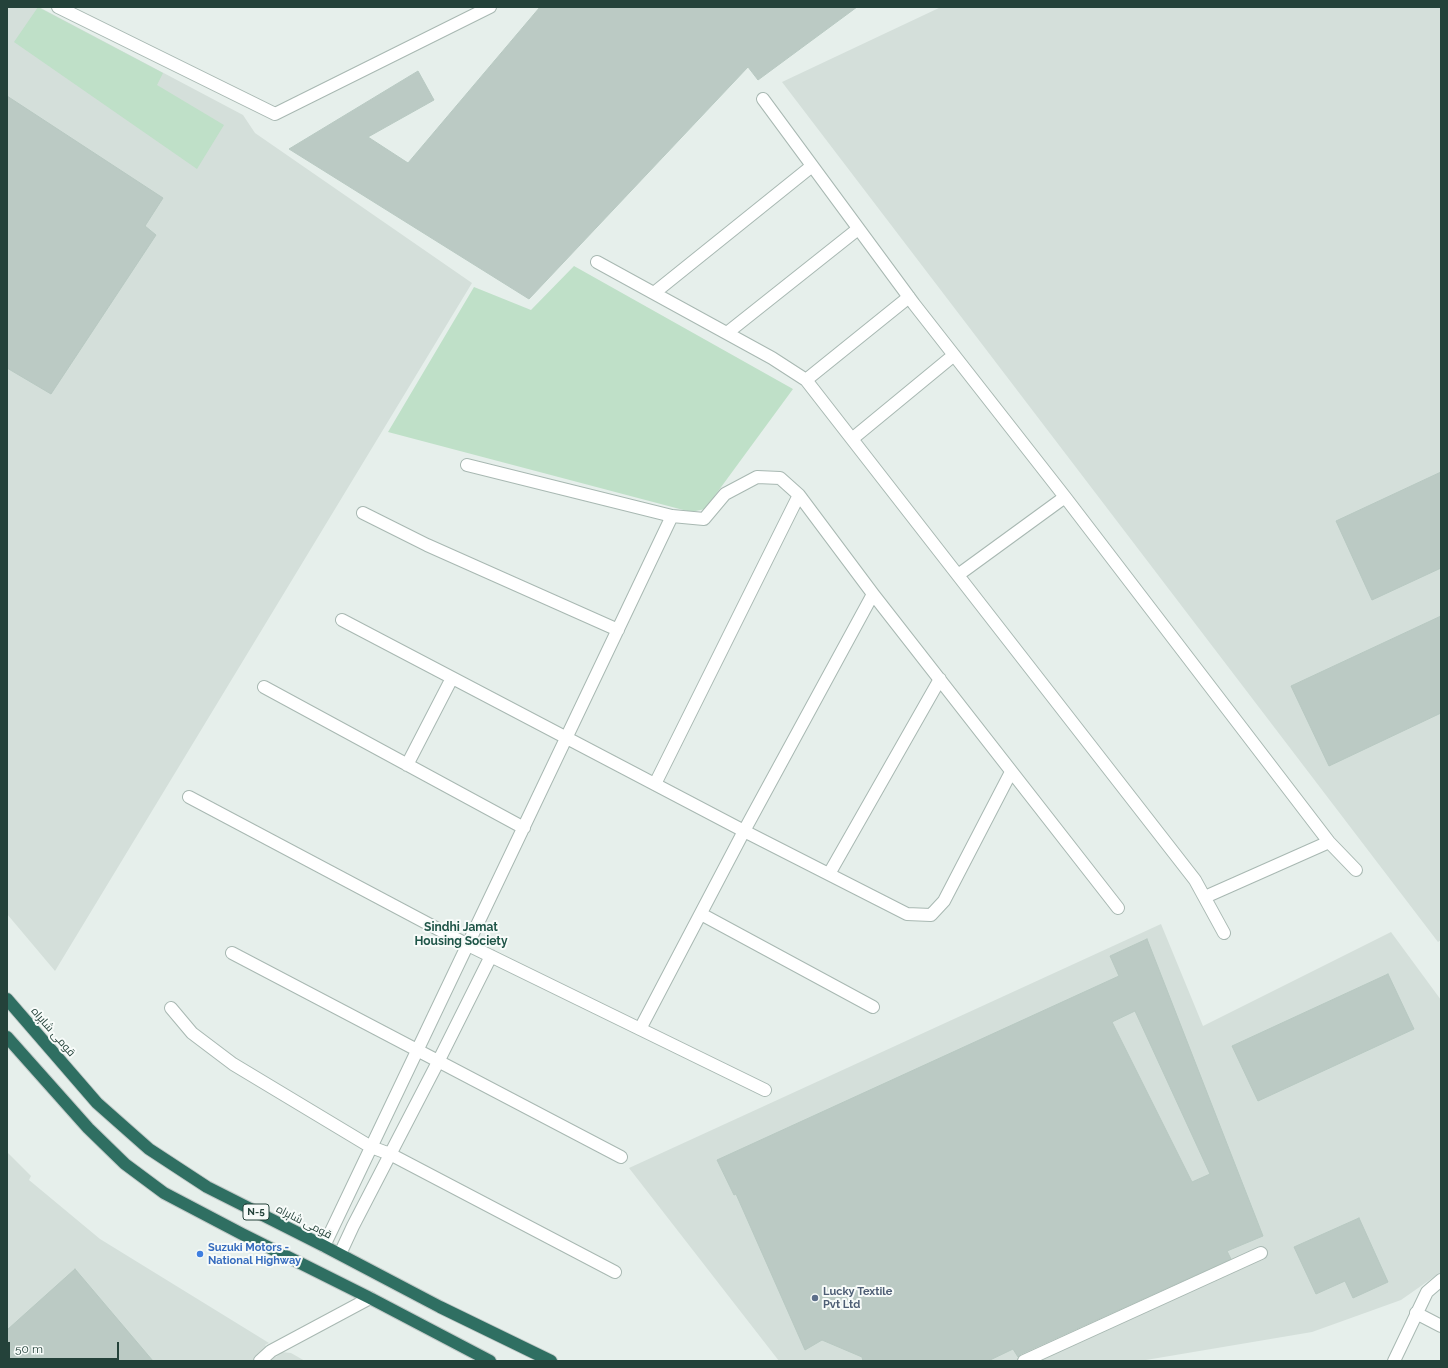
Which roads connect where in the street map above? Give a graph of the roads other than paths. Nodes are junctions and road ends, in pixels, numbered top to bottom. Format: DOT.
graph roads {
  1 [pos="58,7"];
  2 [pos="490,7"];
  3 [pos="762,99"];
  4 [pos="812,166"];
  5 [pos="858,229"];
  6 [pos="597,262"];
  7 [pos="654,293"];
  8 [pos="909,297"];
  9 [pos="727,333"];
  10 [pos="954,355"];
  11 [pos="806,380"];
  12 [pos="852,439"];
  13 [pos="467,465"];
  14 [pos="799,495"];
  15 [pos="1065,497"];
  16 [pos="363,513"];
  17 [pos="672,516"];
  18 [pos="958,575"];
  19 [pos="872,594"];
  20 [pos="342,620"];
  21 [pos="618,630"];
  22 [pos="452,678"];
  23 [pos="940,679"];
  24 [pos="264,687"];
  25 [pos="567,738"];
  26 [pos="407,765"];
  27 [pos="1011,772"];
  28 [pos="655,784"];
  29 [pos="189,797"];
  30 [pos="524,828"];
  31 [pos="744,832"];
  32 [pos="1329,842"];
  33 [pos="1356,870"];
  34 [pos="829,874"];
  35 [pos="1205,897"];
  36 [pos="1118,908"];
  37 [pos="701,914"];
  38 [pos="1224,933"];
  39 [pos="468,945"];
  40 [pos="232,953"];
  41 [pos="491,956"];
  42 [pos="7,999"];
  43 [pos="873,1007"];
  44 [pos="171,1008"];
  45 [pos="640,1029"];
  46 [pos="7,1037"];
  47 [pos="417,1051"];
  48 [pos="438,1062"];
  49 [pos="765,1090"];
  50 [pos="371,1147"];
  51 [pos="390,1154"];
  52 [pos="621,1157"];
  53 [pos="324,1246"];
  54 [pos="1261,1253"];
  55 [pos="340,1254"];
  56 [pos="615,1272"];
  57 [pos="1441,1280"];
  58 [pos="370,1298"];
  59 [pos="1416,1313"];
  60 [pos="1441,1326"];
  61 [pos="260,1361"];
  62 [pos="490,1361"];
  63 [pos="551,1361"];
  64 [pos="1024,1361"];
  65 [pos="1394,1361"];
  1 -- 2 [label="street"];
  3 -- 4 [label="street"];
  4 -- 5 [label="street"];
  4 -- 7 [label="street"];
  5 -- 8 [label="street"];
  5 -- 9 [label="street"];
  6 -- 7 [label="street"];
  7 -- 9 [label="street"];
  8 -- 10 [label="street"];
  8 -- 11 [label="street"];
  9 -- 11 [label="street"];
  10 -- 12 [label="street"];
  10 -- 15 [label="street"];
  11 -- 12 [label="street"];
  12 -- 18 [label="street"];
  13 -- 17 [label="street"];
  14 -- 17 [label="street"];
  14 -- 19 [label="street"];
  14 -- 28 [label="street"];
  15 -- 18 [label="street"];
  15 -- 32 [label="street"];
  16 -- 21 [label="street"];
  17 -- 21 [label="street"];
  18 -- 35 [label="street"];
  19 -- 23 [label="street"];
  19 -- 31 [label="street"];
  20 -- 22 [label="street"];
  21 -- 25 [label="street"];
  22 -- 25 [label="street"];
  22 -- 26 [label="street"];
  23 -- 27 [label="street"];
  23 -- 34 [label="street"];
  24 -- 26 [label="street"];
  25 -- 28 [label="street"];
  25 -- 30 [label="street"];
  26 -- 30 [label="street"];
  27 -- 34 [label="street"];
  27 -- 36 [label="street"];
  28 -- 31 [label="street"];
  29 -- 39 [label="street"];
  30 -- 39 [label="street"];
  31 -- 34 [label="street"];
  31 -- 37 [label="street"];
  32 -- 33 [label="street"];
  32 -- 35 [label="street"];
  35 -- 38 [label="street"];
  37 -- 43 [label="street"];
  37 -- 45 [label="street"];
  39 -- 41 [label="street"];
  39 -- 47 [label="street"];
  40 -- 47 [label="street"];
  41 -- 45 [label="street"];
  41 -- 48 [label="street"];
  42 -- 53 [label="highway, قومی شاہراہ / N-5"];
  44 -- 50 [label="street"];
  45 -- 49 [label="street"];
  46 -- 58 [label="highway, N-5"];
  47 -- 48 [label="street"];
  47 -- 50 [label="street"];
  48 -- 51 [label="street"];
  48 -- 52 [label="street"];
  50 -- 51 [label="street"];
  50 -- 53 [label="street"];
  51 -- 55 [label="street"];
  51 -- 56 [label="street"];
  53 -- 55 [label="highway, قومی شاہراہ / N-5"];
  54 -- 64 [label="street"];
  55 -- 63 [label="highway, قومی شاہراہ / N-5"];
  57 -- 59 [label="street"];
  58 -- 61 [label="street"];
  58 -- 62 [label="highway, N-5"];
  59 -- 60 [label="street"];
  59 -- 65 [label="street"];
}
